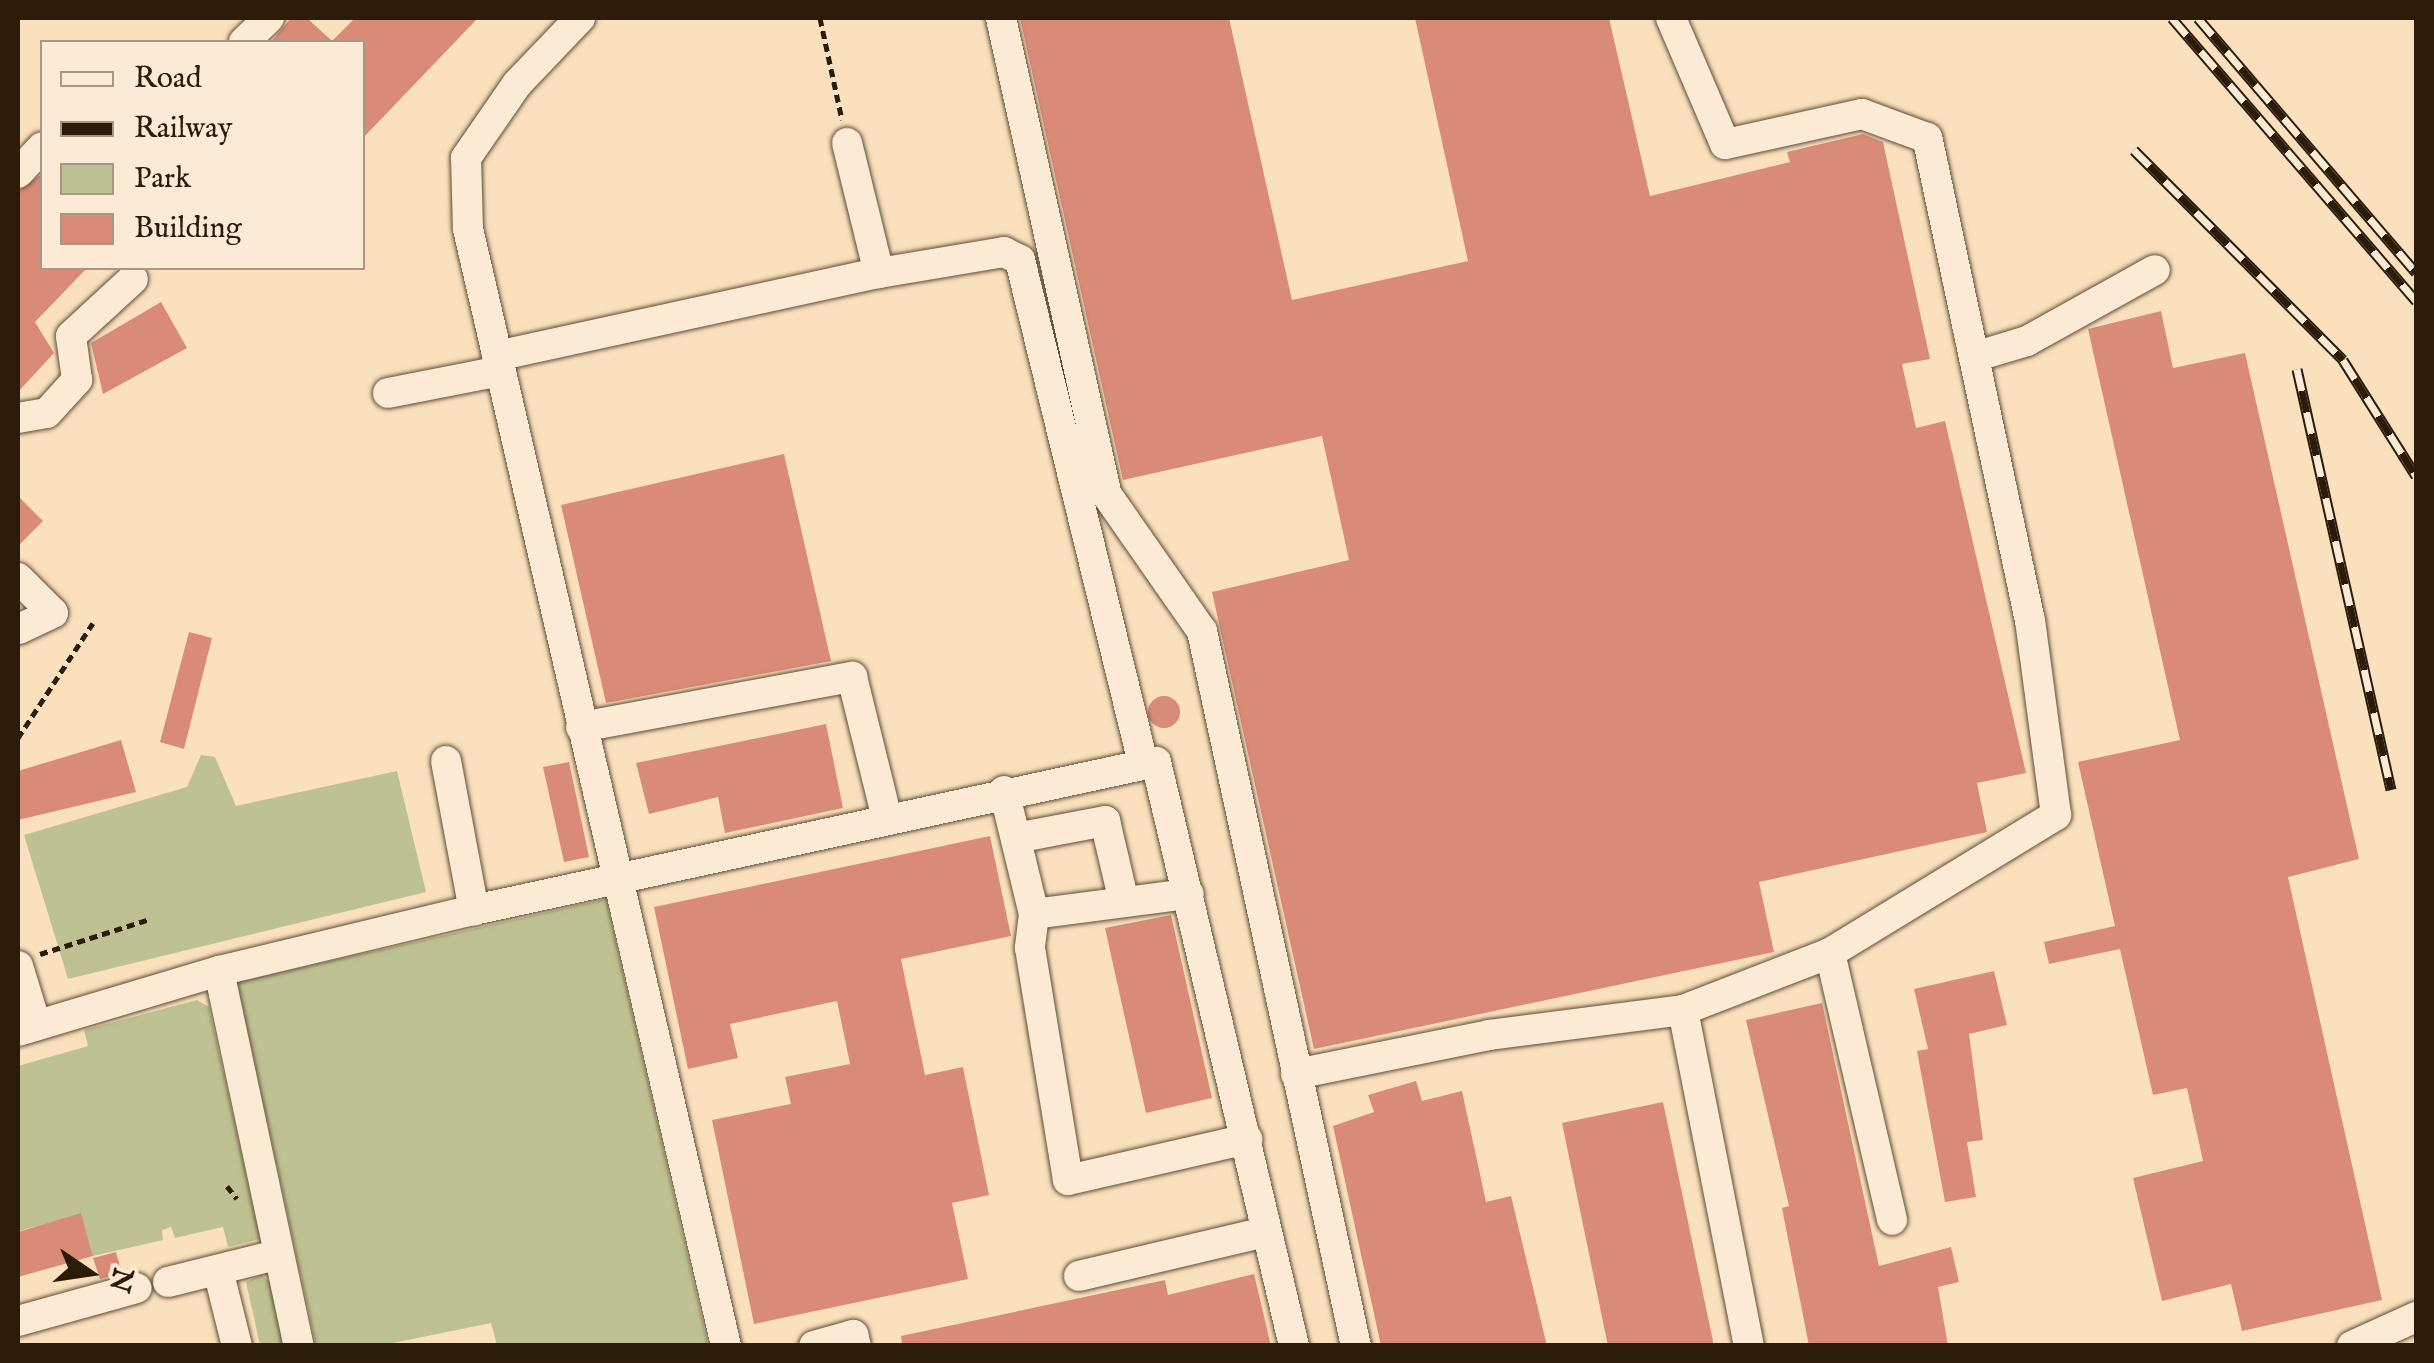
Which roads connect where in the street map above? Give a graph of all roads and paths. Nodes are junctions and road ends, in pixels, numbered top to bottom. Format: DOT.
graph roads {
  1 [pos="269,18"];
  2 [pos="580,18"];
  3 [pos="820,18"];
  4 [pos="1001,18"];
  5 [pos="1671,18"];
  6 [pos="246,40"];
  7 [pos="846,142"];
  8 [pos="40,149"];
  9 [pos="18,173"];
  10 [pos="2155,270"];
  11 [pos="879,274"];
  12 [pos="133,279"];
  13 [pos="1974,357"];
  14 [pos="498,363"];
  15 [pos="388,394"];
  16 [pos="18,418"];
  17 [pos="18,578"];
  18 [pos="93,623"];
  19 [pos="18,629"];
  20 [pos="580,728"];
  21 [pos="18,738"];
  22 [pos="1142,759"];
  23 [pos="446,762"];
  24 [pos="1004,792"];
  25 [pos="886,818"];
  26 [pos="1016,838"];
  27 [pos="617,879"];
  28 [pos="1189,894"];
  29 [pos="1123,898"];
  30 [pos="474,910"];
  31 [pos="1034,914"];
  32 [pos="150,918"];
  33 [pos="1830,953"];
  34 [pos="24,961"];
  35 [pos="219,971"];
  36 [pos="1683,1010"];
  37 [pos="27,1028"];
  38 [pos="1296,1074"];
  39 [pos="1247,1138"];
  40 [pos="1892,1220"];
  41 [pos="1265,1232"];
  42 [pos="276,1255"];
  43 [pos="218,1270"];
  44 [pos="1079,1276"];
  45 [pos="168,1282"];
  46 [pos="136,1288"];
  47 [pos="2416,1317"];
  48 [pos="18,1321"];
  49 [pos="236,1346"];
  50 [pos="299,1346"];
  51 [pos="726,1346"];
  52 [pos="814,1346"];
  53 [pos="856,1346"];
  54 [pos="1294,1346"];
  55 [pos="1356,1346"];
  56 [pos="1749,1346"];
  57 [pos="2352,1346"];
  1 -- 6 [label="street"];
  2 -- 14 [label="street"];
  3 -- 7 [label="path"];
  4 -- 38 [label="street"];
  5 -- 13 [label="street"];
  7 -- 11 [label="street"];
  8 -- 9 [label="street"];
  10 -- 13 [label="street"];
  11 -- 14 [label="street"];
  11 -- 22 [label="street"];
  12 -- 16 [label="street"];
  13 -- 33 [label="street"];
  14 -- 15 [label="street"];
  14 -- 20 [label="street"];
  17 -- 19 [label="street"];
  18 -- 21 [label="path"];
  20 -- 25 [label="street"];
  20 -- 27 [label="street"];
  22 -- 24 [label="street"];
  22 -- 28 [label="street"];
  23 -- 30 [label="street"];
  24 -- 25 [label="street"];
  24 -- 26 [label="street"];
  25 -- 27 [label="street"];
  26 -- 29 [label="street"];
  26 -- 31 [label="street"];
  27 -- 30 [label="street"];
  27 -- 51 [label="street"];
  28 -- 29 [label="street"];
  28 -- 39 [label="street"];
  29 -- 31 [label="street"];
  30 -- 35 [label="street"];
  31 -- 39 [label="street"];
  32 -- 34 [label="path"];
  33 -- 36 [label="street"];
  33 -- 40 [label="street"];
  34 -- 37 [label="street"];
  35 -- 37 [label="street"];
  35 -- 42 [label="street"];
  36 -- 38 [label="street"];
  36 -- 56 [label="street"];
  38 -- 55 [label="street"];
  39 -- 41 [label="street"];
  41 -- 44 [label="street"];
  41 -- 54 [label="street"];
  42 -- 43 [label="street"];
  42 -- 50 [label="street"];
  43 -- 45 [label="street"];
  43 -- 49 [label="street"];
  46 -- 48 [label="street"];
  47 -- 57 [label="street"];
  52 -- 53 [label="street"];
}
